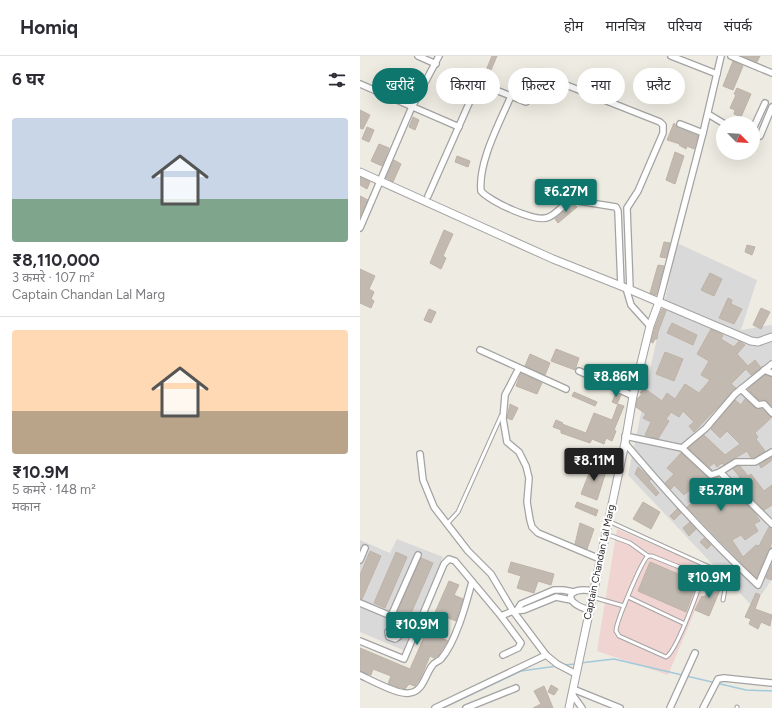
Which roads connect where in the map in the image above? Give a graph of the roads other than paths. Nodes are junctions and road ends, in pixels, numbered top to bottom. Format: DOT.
graph roads {
  1 [pos="418,56"];
  2 [pos="439,56"];
  3 [pos="671,56"];
  4 [pos="721,56"];
  5 [pos="731,56"];
  6 [pos="436,64"];
  7 [pos="772,73"];
  8 [pos="717,74"];
  9 [pos="360,84"];
  10 [pos="569,86"];
  11 [pos="508,95"];
  12 [pos="765,103"];
  13 [pos="508,104"];
  14 [pos="412,106"];
  15 [pos="772,107"];
  16 [pos="708,114"];
  17 [pos="759,116"];
  18 [pos="716,119"];
  19 [pos="680,124"];
  20 [pos="458,127"];
  21 [pos="703,133"];
  22 [pos="760,136"];
  23 [pos="360,172"];
  24 [pos="380,181"];
  25 [pos="428,196"];
  26 [pos="360,228"];
  27 [pos="626,288"];
  28 [pos="659,302"];
  29 [pos="650,326"];
  30 [pos="772,337"];
  31 [pos="480,350"];
  32 [pos="772,364"];
  33 [pos="519,368"];
  34 [pos="764,370"];
  35 [pos="579,371"];
  36 [pos="772,373"];
  37 [pos="566,389"];
  38 [pos="741,390"];
  39 [pos="633,396"];
  40 [pos="503,413"];
  41 [pos="772,413"];
  42 [pos="625,439"];
  43 [pos="682,448"];
  44 [pos="772,452"];
  45 [pos="420,454"];
  46 [pos="720,472"];
  47 [pos="608,521"];
  48 [pos="770,521"];
  49 [pos="447,524"];
  50 [pos="606,534"];
  51 [pos="365,548"];
  52 [pos="772,552"];
  53 [pos="418,555"];
  54 [pos="648,556"];
  55 [pos="360,560"];
  56 [pos="600,560"];
  57 [pos="472,582"];
  58 [pos="574,592"];
  59 [pos="593,594"];
  60 [pos="628,597"];
  61 [pos="571,600"];
  62 [pos="723,600"];
  63 [pos="360,603"];
  64 [pos="624,606"];
  65 [pos="515,610"];
  66 [pos="589,610"];
  67 [pos="391,616"];
  68 [pos="501,616"];
  69 [pos="685,624"];
  70 [pos="388,632"];
  71 [pos="360,641"];
  72 [pos="695,653"];
  73 [pos="503,655"];
  74 [pos="546,655"];
  75 [pos="576,671"];
  76 [pos="360,675"];
  77 [pos="772,683"];
  78 [pos="516,688"];
  79 [pos="573,692"];
  80 [pos="435,708"];
  81 [pos="466,708"];
  82 [pos="569,708"];
  83 [pos="582,708"];
  84 [pos="620,708"];
  85 [pos="670,708"];
  86 [pos="703,708"];
  1 -- 6 [label="street"];
  2 -- 6 [label="street"];
  3 -- 8 [label="street"];
  4 -- 8 [label="street"];
  5 -- 7 [label="street"];
  6 -- 14 [label="street"];
  8 -- 16 [label="street"];
  9 -- 14 [label="street"];
  10 -- 27 [label="street"];
  11 -- 20 [label="street"];
  12 -- 17 [label="street"];
  13 -- 27 [label="street"];
  14 -- 20 [label="street"];
  14 -- 24 [label="street"];
  15 -- 22 [label="street"];
  16 -- 18 [label="street"];
  16 -- 21 [label="street"];
  19 -- 21 [label="street"];
  20 -- 25 [label="street"];
  21 -- 28 [label="street"];
  23 -- 24 [label="street"];
  24 -- 26 [label="street"];
  24 -- 27 [label="street"];
  27 -- 28 [label="street"];
  27 -- 29 [label="street"];
  28 -- 29 [label="street, Captain Chandan Lal Marg"];
  28 -- 30 [label="street"];
  29 -- 39 [label="street, Captain Chandan Lal Marg"];
  31 -- 33 [label="street"];
  32 -- 34 [label="street"];
  33 -- 37 [label="street"];
  33 -- 40 [label="street"];
  34 -- 36 [label="street"];
  34 -- 38 [label="street"];
  35 -- 39 [label="street"];
  38 -- 41 [label="street"];
  38 -- 43 [label="street"];
  39 -- 42 [label="street, Captain Chandan Lal Marg"];
  40 -- 49 [label="lane"];
  40 -- 56 [label="street"];
  42 -- 43 [label="street"];
  42 -- 47 [label="street, Captain Chandan Lal Marg"];
  42 -- 52 [label="street"];
  43 -- 46 [label="street"];
  44 -- 46 [label="street"];
  45 -- 49 [label="street"];
  46 -- 48 [label="street"];
  47 -- 50 [label="street, Captain Chandan Lal Marg"];
  47 -- 62 [label="lane"];
  49 -- 65 [label="street"];
  50 -- 54 [label="lane"];
  50 -- 56 [label="street, Captain Chandan Lal Marg"];
  51 -- 55 [label="street"];
  53 -- 67 [label="street"];
  54 -- 60 [label="lane"];
  54 -- 69 [label="lane"];
  56 -- 59 [label="street, Captain Chandan Lal Marg"];
  57 -- 68 [label="street"];
  57 -- 71 [label="street"];
  57 -- 76 [label="street"];
  58 -- 59 [label="street"];
  58 -- 61 [label="street"];
  58 -- 65 [label="street"];
  59 -- 64 [label="lane"];
  59 -- 66 [label="street, Captain Chandan Lal Marg"];
  60 -- 64 [label="lane"];
  60 -- 69 [label="lane"];
  61 -- 65 [label="street"];
  61 -- 66 [label="street"];
  63 -- 67 [label="street"];
  64 -- 69 [label="lane"];
  65 -- 68 [label="street"];
  65 -- 74 [label="street"];
  66 -- 75 [label="street, Captain Chandan Lal Marg"];
  67 -- 70 [label="street"];
  68 -- 73 [label="street"];
  72 -- 85 [label="street"];
  74 -- 75 [label="street"];
  74 -- 80 [label="street"];
  75 -- 79 [label="street, Captain Chandan Lal Marg"];
  77 -- 86 [label="street"];
  78 -- 81 [label="street"];
  79 -- 82 [label="street, Captain Chandan Lal Marg"];
  79 -- 83 [label="street"];
  79 -- 84 [label="street"];
}
